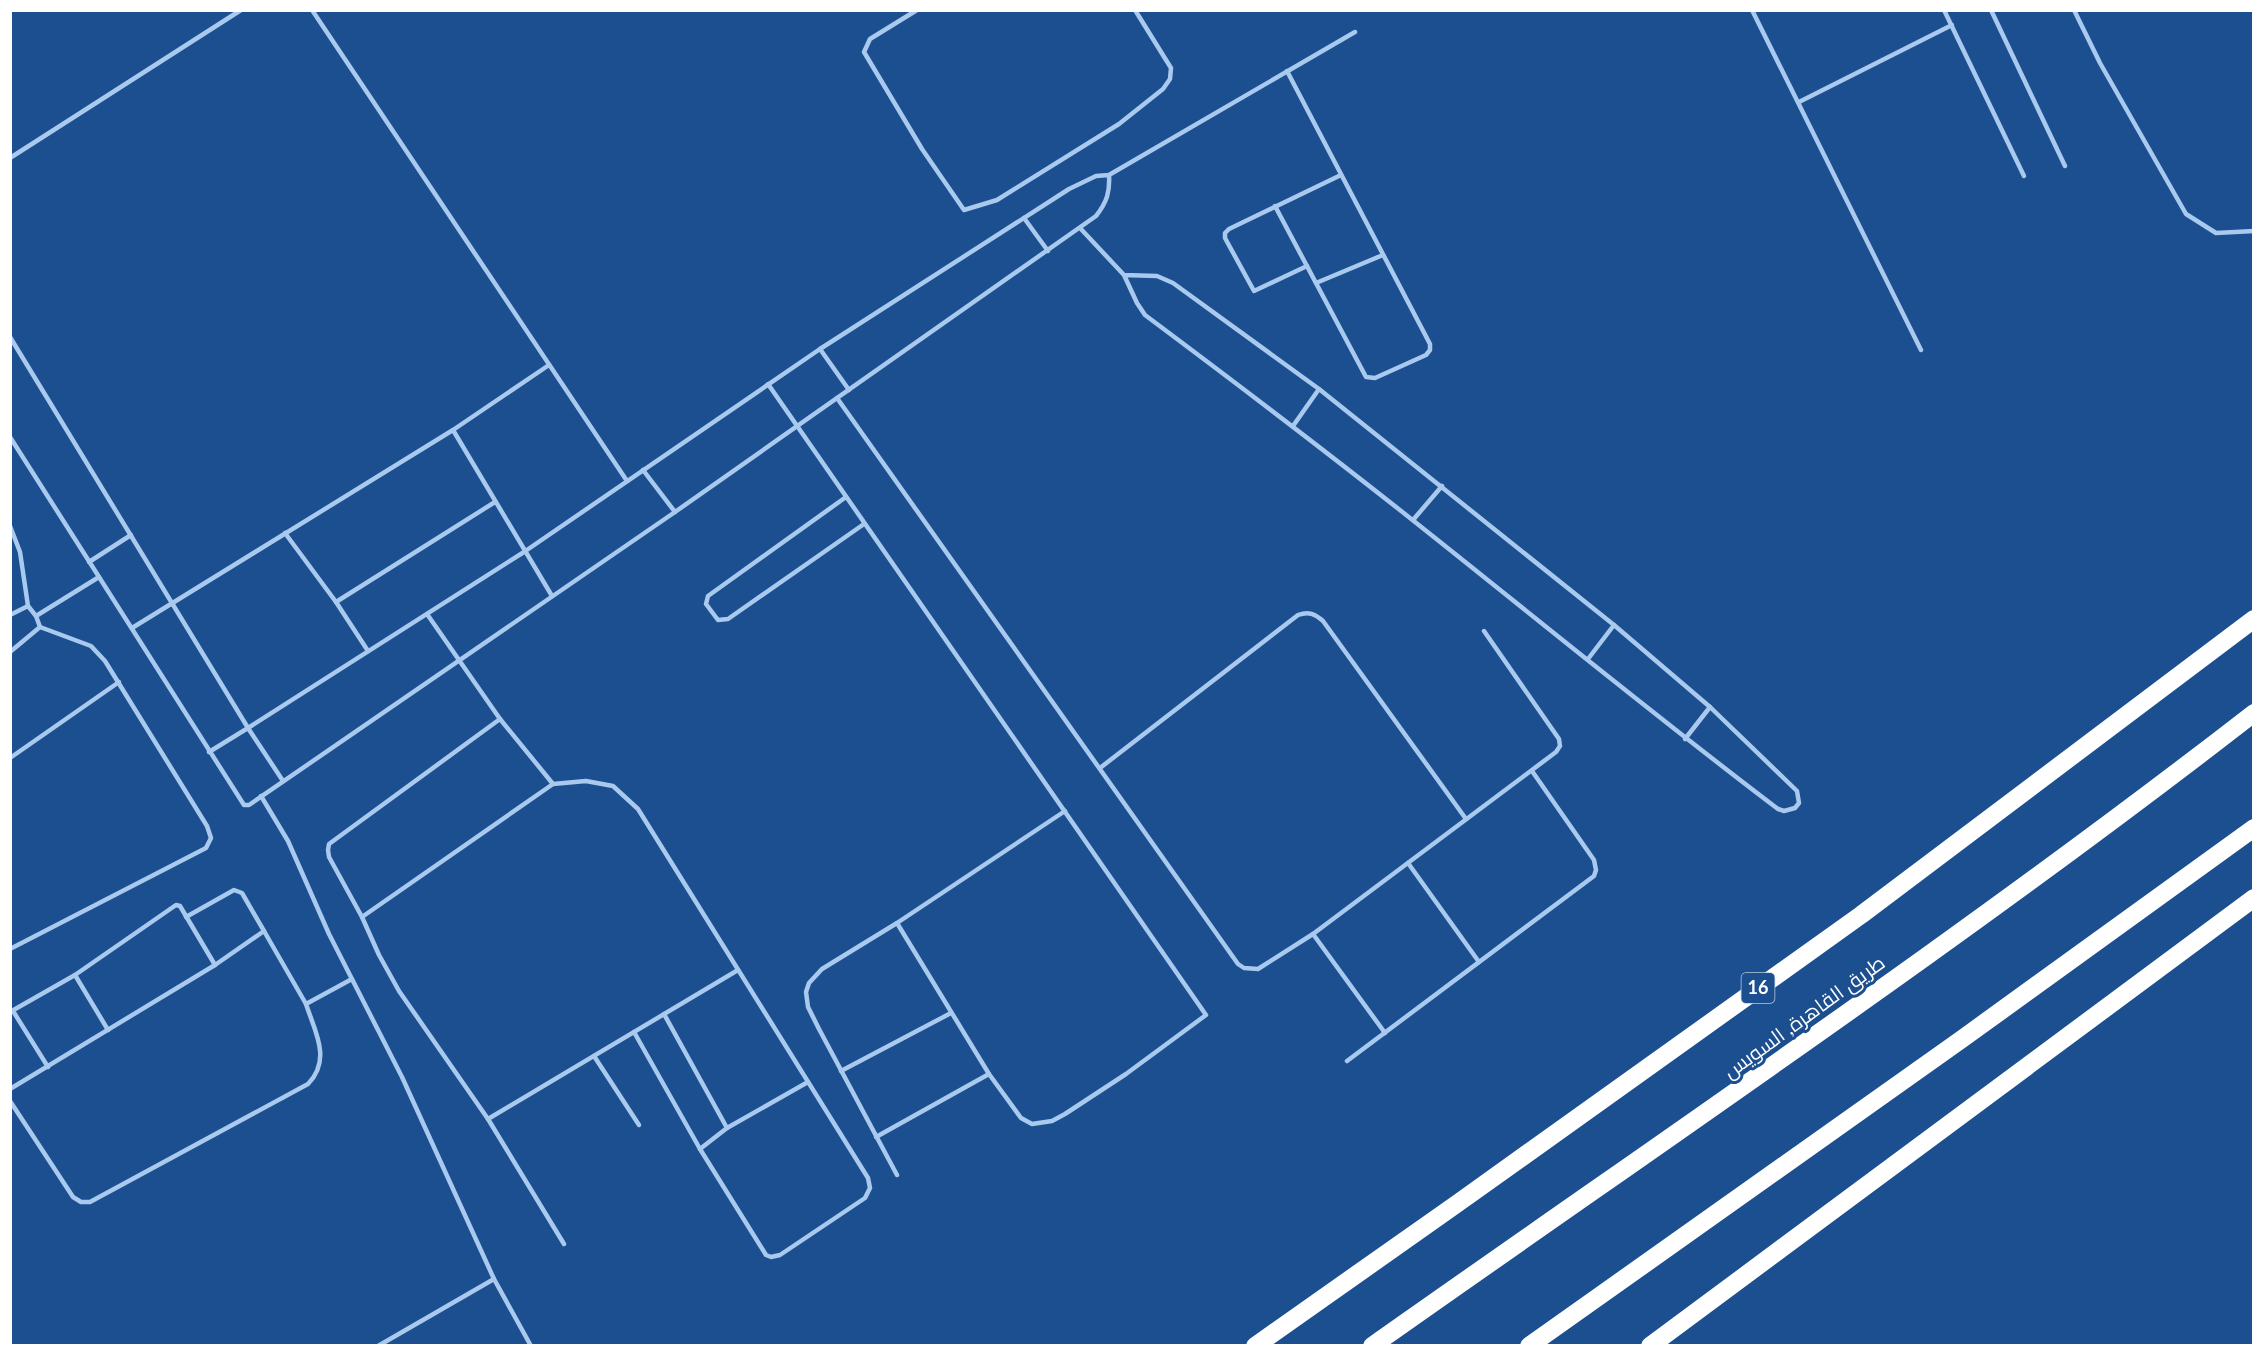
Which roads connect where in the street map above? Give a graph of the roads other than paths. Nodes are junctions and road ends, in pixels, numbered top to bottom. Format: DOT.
graph roads {
  1 [pos="241,10"];
  2 [pos="312,10"];
  3 [pos="917,10"];
  4 [pos="1135,10"];
  5 [pos="1752,10"];
  6 [pos="1944,10"];
  7 [pos="1991,10"];
  8 [pos="2074,10"];
  9 [pos="1952,25"];
  10 [pos="1355,32"];
  11 [pos="1287,71"];
  12 [pos="1799,102"];
  13 [pos="10,158"];
  14 [pos="2065,166"];
  15 [pos="1109,175"];
  16 [pos="1341,175"];
  17 [pos="2024,176"];
  18 [pos="1275,206"];
  19 [pos="1024,218"];
  20 [pos="1080,228"];
  21 [pos="2253,231"];
  22 [pos="1048,251"];
  23 [pos="1383,255"];
  24 [pos="1307,266"];
  25 [pos="1124,275"];
  26 [pos="1316,283"];
  27 [pos="10,337"];
  28 [pos="820,349"];
  29 [pos="1920,350"];
  30 [pos="549,365"];
  31 [pos="768,384"];
  32 [pos="1319,389"];
  33 [pos="849,390"];
  34 [pos="837,398"];
  35 [pos="798,426"];
  36 [pos="1293,426"];
  37 [pos="453,430"];
  38 [pos="10,437"];
  39 [pos="643,470"];
  40 [pos="627,481"];
  41 [pos="1442,486"];
  42 [pos="846,496"];
  43 [pos="495,502"];
  44 [pos="675,512"];
  45 [pos="1413,520"];
  46 [pos="864,524"];
  47 [pos="10,526"];
  48 [pos="285,533"];
  49 [pos="131,535"];
  50 [pos="524,552"];
  51 [pos="89,562"];
  52 [pos="99,577"];
  53 [pos="552,596"];
  54 [pos="172,602"];
  55 [pos="336,602"];
  56 [pos="28,606"];
  57 [pos="427,614"];
  58 [pos="10,615"];
  59 [pos="36,616"];
  60 [pos="2253,619"];
  61 [pos="1614,625"];
  62 [pos="40,627"];
  63 [pos="132,628"];
  64 [pos="1484,632"];
  65 [pos="368,651"];
  66 [pos="10,652"];
  67 [pos="1588,659"];
  68 [pos="459,660"];
  69 [pos="119,681"];
  70 [pos="1710,706"];
  71 [pos="2253,713"];
  72 [pos="501,719"];
  73 [pos="248,728"];
  74 [pos="1685,739"];
  75 [pos="209,752"];
  76 [pos="10,758"];
  77 [pos="1100,768"];
  78 [pos="1532,771"];
  79 [pos="283,781"];
  80 [pos="553,784"];
  81 [pos="261,796"];
  82 [pos="1065,811"];
  83 [pos="1466,819"];
  84 [pos="2253,828"];
  85 [pos="1408,863"];
  86 [pos="2253,898"];
  87 [pos="186,917"];
  88 [pos="363,917"];
  89 [pos="897,923"];
  90 [pos="264,931"];
  91 [pos="1313,934"];
  92 [pos="10,949"];
  93 [pos="1479,962"];
  94 [pos="215,965"];
  95 [pos="738,970"];
  96 [pos="75,975"];
  97 [pos="351,979"];
  98 [pos="306,1004"];
  99 [pos="12,1012"];
  100 [pos="951,1013"];
  101 [pos="664,1014"];
  102 [pos="108,1030"];
  103 [pos="634,1032"];
  104 [pos="1385,1033"];
  105 [pos="594,1056"];
  106 [pos="1347,1061"];
  107 [pos="48,1067"];
  108 [pos="841,1071"];
  109 [pos="989,1074"];
  110 [pos="808,1082"];
  111 [pos="10,1089"];
  112 [pos="10,1101"];
  113 [pos="488,1119"];
  114 [pos="639,1125"];
  115 [pos="728,1128"];
  116 [pos="876,1137"];
  117 [pos="700,1149"];
  118 [pos="897,1175"];
  119 [pos="564,1244"];
  120 [pos="494,1279"];
  121 [pos="378,1346"];
  122 [pos="531,1346"];
  123 [pos="1255,1346"];
  124 [pos="1372,1346"];
  125 [pos="1529,1346"];
  126 [pos="1650,1346"];
  1 -- 13 [label="lane"];
  2 -- 30 [label="lane"];
  3 -- 4 [label="lane"];
  5 -- 12 [label="lane"];
  6 -- 9 [label="lane"];
  7 -- 14 [label="lane"];
  8 -- 21 [label="lane"];
  9 -- 12 [label="lane"];
  9 -- 17 [label="lane"];
  10 -- 11 [label="lane"];
  11 -- 15 [label="lane"];
  11 -- 16 [label="lane"];
  12 -- 29 [label="lane"];
  15 -- 19 [label="lane"];
  15 -- 20 [label="lane"];
  16 -- 18 [label="lane"];
  16 -- 23 [label="lane"];
  18 -- 24 [label="lane"];
  18 -- 24 [label="lane"];
  19 -- 22 [label="lane"];
  19 -- 28 [label="lane"];
  20 -- 22 [label="lane"];
  20 -- 25 [label="lane"];
  22 -- 33 [label="lane"];
  23 -- 26 [label="lane"];
  23 -- 26 [label="lane"];
  24 -- 26 [label="lane"];
  25 -- 32 [label="lane"];
  25 -- 36 [label="lane"];
  27 -- 49 [label="lane"];
  28 -- 31 [label="lane"];
  28 -- 33 [label="lane"];
  30 -- 37 [label="lane"];
  30 -- 40 [label="lane"];
  31 -- 35 [label="lane"];
  31 -- 39 [label="lane"];
  32 -- 36 [label="lane"];
  32 -- 41 [label="lane"];
  33 -- 34 [label="lane"];
  34 -- 35 [label="lane"];
  34 -- 77 [label="lane"];
  35 -- 42 [label="lane"];
  35 -- 44 [label="lane"];
  36 -- 45 [label="lane"];
  37 -- 43 [label="lane"];
  37 -- 48 [label="lane"];
  38 -- 51 [label="lane"];
  39 -- 40 [label="lane"];
  39 -- 44 [label="lane"];
  40 -- 50 [label="lane"];
  41 -- 45 [label="lane"];
  41 -- 61 [label="lane"];
  42 -- 46 [label="lane"];
  42 -- 46 [label="lane"];
  43 -- 50 [label="lane"];
  43 -- 55 [label="lane"];
  44 -- 53 [label="lane"];
  45 -- 67 [label="lane"];
  46 -- 82 [label="lane"];
  47 -- 56 [label="lane"];
  48 -- 54 [label="lane"];
  48 -- 55 [label="lane"];
  49 -- 51 [label="lane"];
  49 -- 54 [label="lane"];
  50 -- 53 [label="lane"];
  50 -- 57 [label="lane"];
  51 -- 52 [label="lane"];
  52 -- 59 [label="lane"];
  52 -- 63 [label="lane"];
  53 -- 68 [label="lane"];
  54 -- 63 [label="lane"];
  54 -- 73 [label="lane"];
  55 -- 65 [label="lane"];
  56 -- 58 [label="lane"];
  56 -- 59 [label="lane"];
  57 -- 65 [label="lane"];
  57 -- 68 [label="lane"];
  59 -- 62 [label="lane"];
  60 -- 123 [label="highway, 16"];
  61 -- 67 [label="lane"];
  61 -- 70 [label="lane"];
  62 -- 66 [label="lane"];
  62 -- 69 [label="lane"];
  63 -- 75 [label="lane"];
  64 -- 78 [label="lane"];
  65 -- 73 [label="lane"];
  67 -- 74 [label="lane"];
  68 -- 72 [label="lane"];
  68 -- 79 [label="lane"];
  69 -- 76 [label="lane"];
  69 -- 92 [label="lane"];
  70 -- 74 [label="lane"];
  70 -- 74 [label="lane"];
  71 -- 124 [label="highway, طريق القاهرة, السويس"];
  72 -- 80 [label="lane"];
  72 -- 88 [label="lane"];
  73 -- 75 [label="lane"];
  73 -- 79 [label="lane"];
  75 -- 81 [label="lane"];
  77 -- 83 [label="lane"];
  77 -- 91 [label="lane"];
  78 -- 83 [label="lane"];
  78 -- 93 [label="lane"];
  79 -- 81 [label="lane"];
  80 -- 88 [label="lane"];
  80 -- 95 [label="lane"];
  81 -- 97 [label="lane"];
  82 -- 89 [label="lane"];
  82 -- 109 [label="lane"];
  83 -- 85 [label="lane"];
  84 -- 125 [label="highway"];
  85 -- 91 [label="lane"];
  85 -- 93 [label="lane"];
  86 -- 126 [label="highway"];
  87 -- 90 [label="lane"];
  87 -- 94 [label="lane"];
  87 -- 96 [label="lane"];
  88 -- 113 [label="lane"];
  89 -- 100 [label="lane"];
  89 -- 108 [label="lane"];
  90 -- 94 [label="lane"];
  90 -- 98 [label="lane"];
  91 -- 104 [label="lane"];
  93 -- 104 [label="lane"];
  94 -- 102 [label="lane"];
  95 -- 101 [label="lane"];
  95 -- 110 [label="lane"];
  96 -- 99 [label="lane"];
  96 -- 102 [label="lane"];
  97 -- 98 [label="lane"];
  97 -- 120 [label="lane"];
  98 -- 112 [label="lane"];
  99 -- 107 [label="lane"];
  100 -- 108 [label="lane"];
  100 -- 109 [label="lane"];
  101 -- 103 [label="lane"];
  101 -- 115 [label="lane"];
  102 -- 107 [label="lane"];
  103 -- 105 [label="lane"];
  103 -- 117 [label="lane"];
  104 -- 106 [label="lane"];
  105 -- 113 [label="lane"];
  105 -- 114 [label="lane"];
  107 -- 111 [label="lane"];
  108 -- 116 [label="lane"];
  109 -- 116 [label="lane"];
  110 -- 115 [label="lane"];
  110 -- 117 [label="lane"];
  113 -- 119 [label="lane"];
  115 -- 117 [label="lane"];
  116 -- 118 [label="lane"];
  120 -- 121 [label="lane"];
  120 -- 122 [label="lane"];
}
